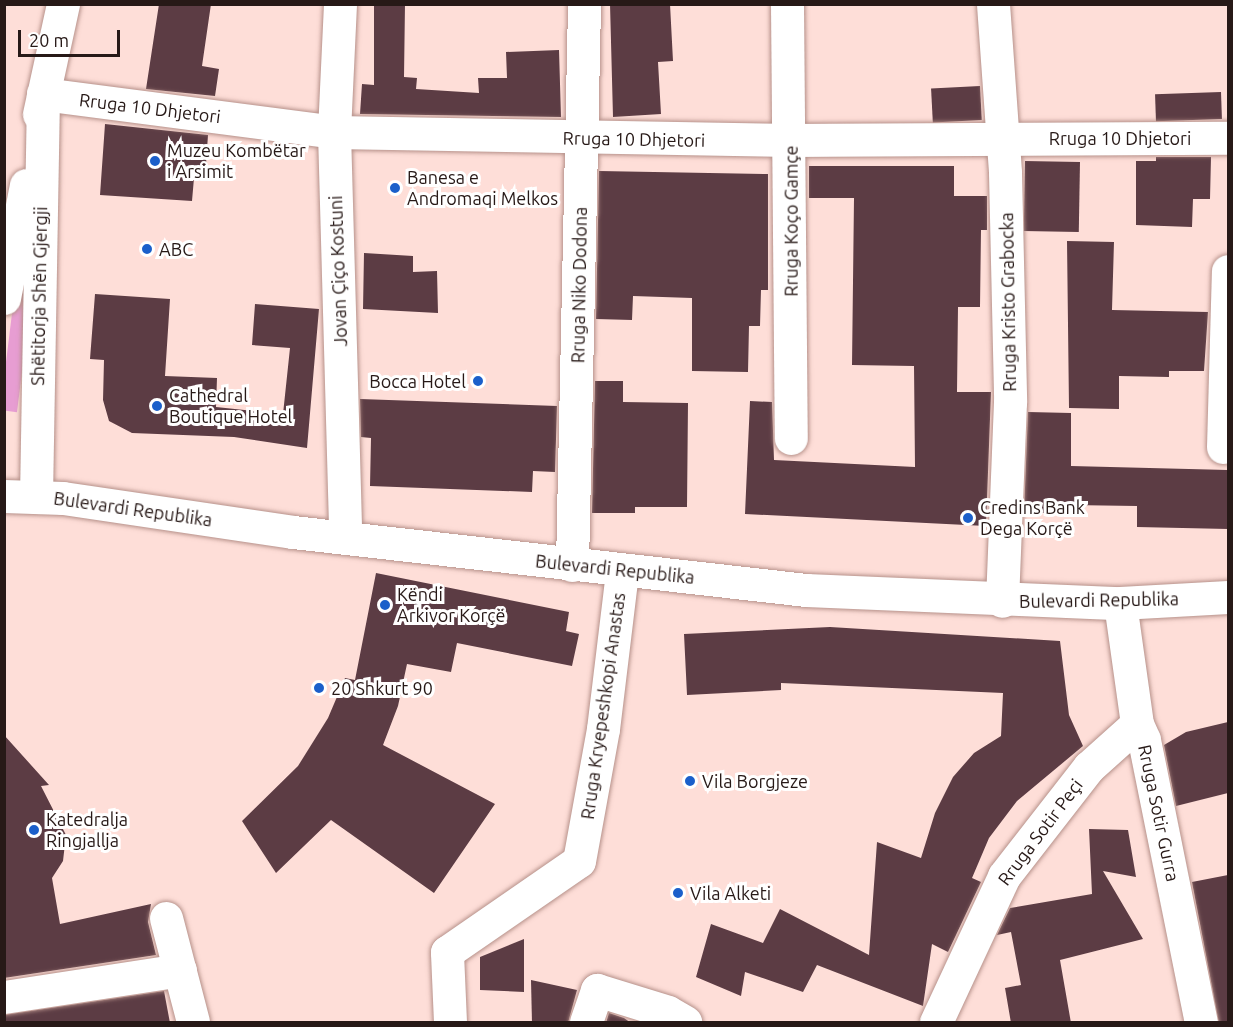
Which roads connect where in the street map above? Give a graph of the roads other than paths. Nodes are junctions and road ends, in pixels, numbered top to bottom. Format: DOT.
graph roads {
  1 [pos="63,4"];
  2 [pos="340,4"];
  3 [pos="585,4"];
  4 [pos="788,4"];
  5 [pos="993,4"];
  6 [pos="43,94"];
  7 [pos="334,132"];
  8 [pos="583,138"];
  9 [pos="1228,138"];
  10 [pos="1002,139"];
  11 [pos="791,140"];
  12 [pos="1228,271"];
  13 [pos="4,298"];
  14 [pos="792,438"];
  15 [pos="1222,447"];
  16 [pos="20,496"];
  17 [pos="345,537"];
  18 [pos="572,565"];
  19 [pos="622,571"];
  20 [pos="1228,597"];
  21 [pos="1002,601"];
  22 [pos="1120,603"];
  23 [pos="1137,724"];
  24 [pos="166,918"];
  25 [pos="180,970"];
  26 [pos="4,997"];
  27 [pos="193,1023"];
  28 [pos="450,1023"];
  29 [pos="586,1023"];
  30 [pos="685,1023"];
  31 [pos="936,1023"];
  32 [pos="1201,1023"];
  1 -- 6 [label="street, Shëtitorja Shën Gjergji"];
  2 -- 7 [label="street, Jovan Çiço Kostuni"];
  3 -- 8 [label="street, Rruga Niko Dodona"];
  4 -- 11 [label="street, Rruga Koço Gamçe"];
  5 -- 10 [label="street, Rruga Kristo Grabocka"];
  6 -- 7 [label="street, Rruga 10 Dhjetori"];
  6 -- 13 [label="street, Shëtitorja Shën Gjergji"];
  6 -- 16 [label="street, Shëtitorja Shën Gjergji"];
  7 -- 8 [label="street, Rruga 10 Dhjetori"];
  7 -- 17 [label="street, Jovan Çiço Kostuni"];
  8 -- 11 [label="street, Rruga 10 Dhjetori"];
  8 -- 18 [label="street, Rruga Niko Dodona"];
  9 -- 10 [label="street, Rruga 10 Dhjetori"];
  10 -- 11 [label="street, Rruga 10 Dhjetori"];
  10 -- 21 [label="street, Rruga Kristo Grabocka"];
  11 -- 14 [label="street, Rruga Koço Gamçe"];
  12 -- 15 [label="street"];
  16 -- 17 [label="street, Bulevardi Republika"];
  17 -- 18 [label="street, Bulevardi Republika"];
  18 -- 19 [label="street, Bulevardi Republika"];
  19 -- 21 [label="street, Bulevardi Republika"];
  19 -- 28 [label="street, Rruga Kryepeshkopi Anastas"];
  20 -- 22 [label="street, Bulevardi Republika"];
  21 -- 22 [label="street, Bulevardi Republika"];
  22 -- 23 [label="street, Rruga Sotir Gurra"];
  23 -- 31 [label="street, Rruga Sotir Peçi"];
  23 -- 32 [label="street, Rruga Sotir Gurra"];
  24 -- 25 [label="street"];
  25 -- 26 [label="street"];
  25 -- 27 [label="street"];
  29 -- 30 [label="street"];
}
